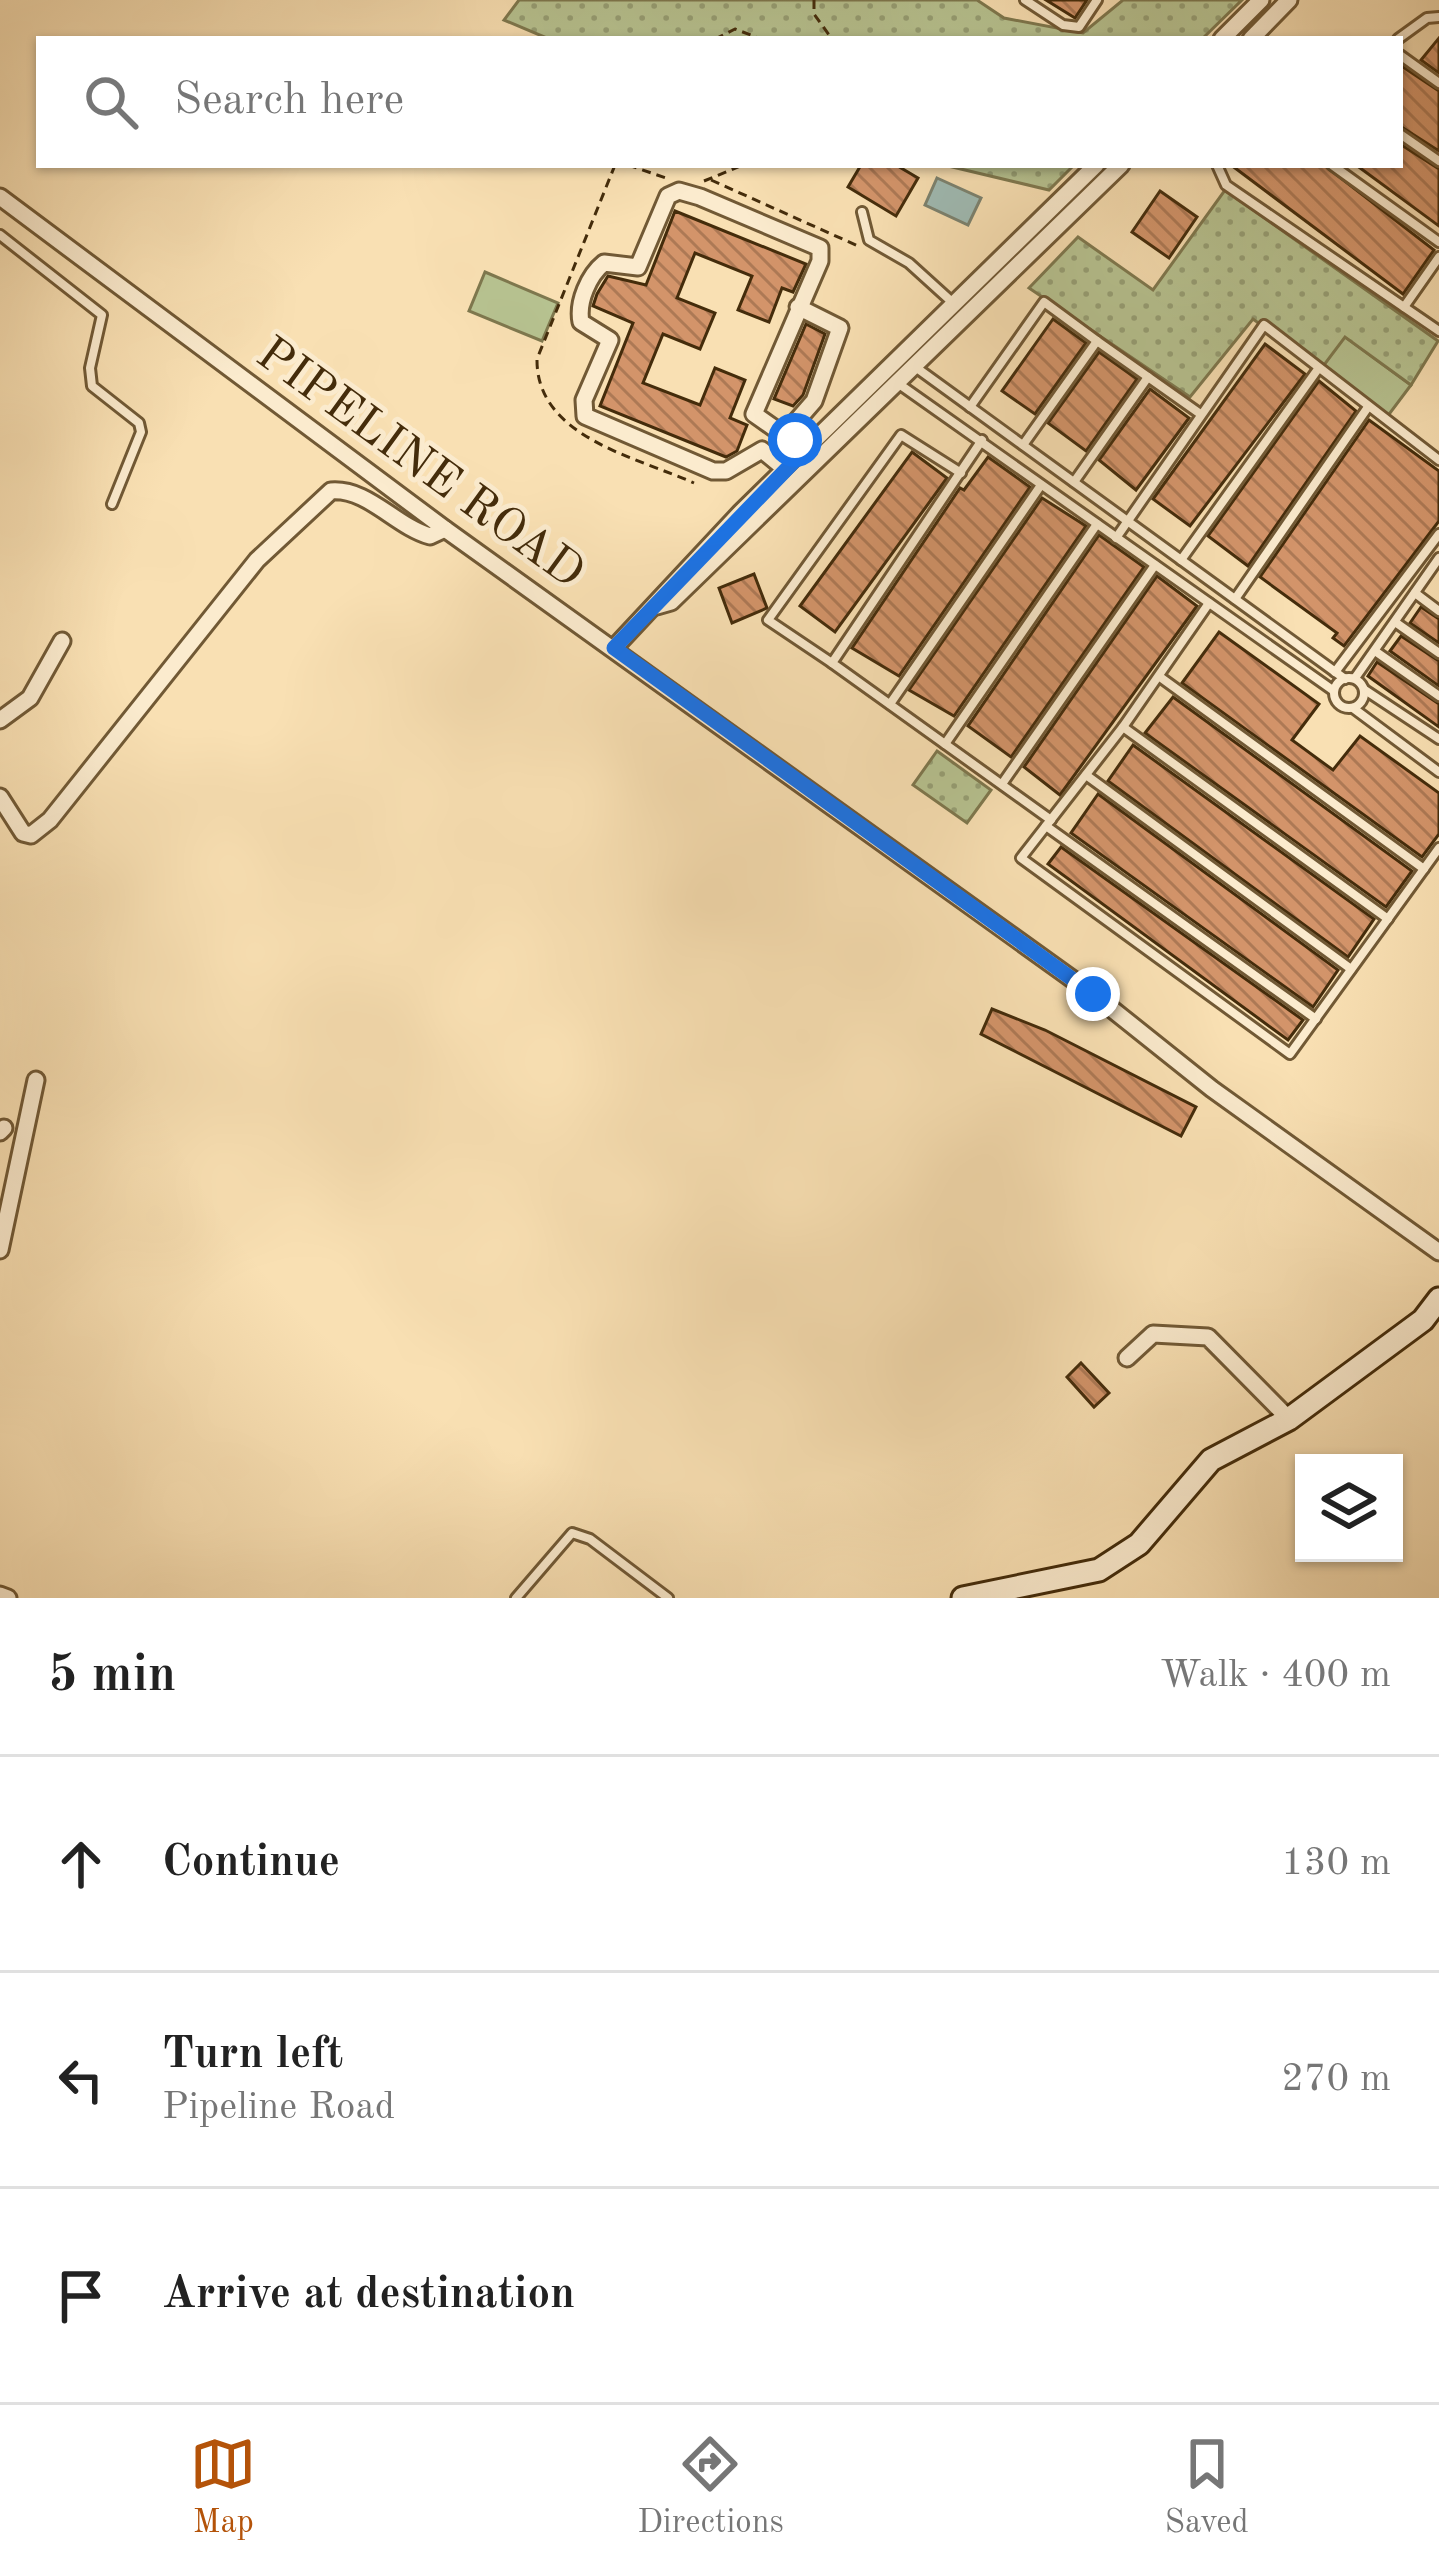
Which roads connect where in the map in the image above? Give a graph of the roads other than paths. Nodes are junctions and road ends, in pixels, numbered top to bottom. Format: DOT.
graph roads {
  1 [pos="1025,0"];
  2 [pos="1097,0"];
  3 [pos="1261,0"];
  4 [pos="1289,0"];
  5 [pos="1439,16"];
  6 [pos="1225,36"];
  7 [pos="1254,36"];
  8 [pos="1402,36"];
  9 [pos="1403,57"];
  10 [pos="1439,83"];
  11 [pos="1403,136"];
  12 [pos="1439,161"];
  13 [pos="1093,168"];
  14 [pos="1118,168"];
  15 [pos="1218,168"];
  16 [pos="1336,168"];
  17 [pos="0,197"];
  18 [pos="862,212"];
  19 [pos="0,236"];
  20 [pos="1439,242"];
  21 [pos="1439,257"];
  22 [pos="798,307"];
  23 [pos="1403,307"];
  24 [pos="960,310"];
  25 [pos="1439,331"];
  26 [pos="1097,341"];
  27 [pos="908,361"];
  28 [pos="1318,369"];
  29 [pos="1148,377"];
  30 [pos="891,378"];
  31 [pos="970,407"];
  32 [pos="1368,407"];
  33 [pos="1199,413"];
  34 [pos="787,432"];
  35 [pos="982,440"];
  36 [pos="1023,445"];
  37 [pos="805,450"];
  38 [pos="1439,460"];
  39 [pos="785,469"];
  40 [pos="961,473"];
  41 [pos="1074,482"];
  42 [pos="1041,485"];
  43 [pos="112,504"];
  44 [pos="741,512"];
  45 [pos="1128,521"];
  46 [pos="1097,524"];
  47 [pos="754,525"];
  48 [pos="445,529"];
  49 [pos="1439,534"];
  50 [pos="1116,538"];
  51 [pos="1181,560"];
  52 [pos="1155,565"];
  53 [pos="1437,565"];
  54 [pos="1415,593"];
  55 [pos="1234,598"];
  56 [pos="1209,603"];
  57 [pos="657,606"];
  58 [pos="1439,610"];
  59 [pos="1395,622"];
  60 [pos="62,641"];
  61 [pos="614,648"];
  62 [pos="1375,651"];
  63 [pos="1439,653"];
  64 [pos="832,663"];
  65 [pos="1335,672"];
  66 [pos="1160,676"];
  67 [pos="1350,678"];
  68 [pos="1364,690"];
  69 [pos="1334,692"];
  70 [pos="1439,696"];
  71 [pos="890,704"];
  72 [pos="1353,708"];
  73 [pos="0,720"];
  74 [pos="1123,727"];
  75 [pos="1439,739"];
  76 [pos="945,744"];
  77 [pos="1439,772"];
  78 [pos="1087,775"];
  79 [pos="1002,784"];
  80 [pos="0,796"];
  81 [pos="1048,823"];
  82 [pos="1439,848"];
  83 [pos="1424,868"];
  84 [pos="1388,919"];
  85 [pos="1351,969"];
  86 [pos="1316,1019"];
  87 [pos="36,1079"];
  88 [pos="0,1250"];
  89 [pos="1439,1252"];
  90 [pos="1439,1299"];
  91 [pos="1126,1358"];
  92 [pos="1289,1419"];
  93 [pos="517,1598"];
  94 [pos="668,1598"];
  95 [pos="963,1598"];
  1 -- 2 [label="lane"];
  3 -- 6 [label="street"];
  4 -- 7 [label="street"];
  5 -- 8 [label="lane"];
  9 -- 10 [label="lane"];
  11 -- 12 [label="lane"];
  13 -- 24 [label="street"];
  14 -- 24 [label="street"];
  15 -- 23 [label="lane"];
  16 -- 20 [label="lane"];
  17 -- 48 [label="street, PIPELINE ROAD"];
  18 -- 24 [label="lane"];
  19 -- 43 [label="lane"];
  21 -- 23 [label="lane"];
  22 -- 34 [label="street"];
  22 -- 34 [label="street"];
  22 -- 39 [label="street"];
  23 -- 25 [label="lane"];
  24 -- 27 [label="street"];
  26 -- 29 [label="lane"];
  26 -- 31 [label="lane"];
  26 -- 36 [label="lane"];
  27 -- 30 [label="street"];
  27 -- 31 [label="lane"];
  28 -- 32 [label="lane"];
  28 -- 33 [label="lane"];
  28 -- 51 [label="lane"];
  29 -- 33 [label="lane"];
  29 -- 41 [label="lane"];
  30 -- 35 [label="lane"];
  30 -- 37 [label="street"];
  30 -- 47 [label="street"];
  31 -- 36 [label="lane"];
  32 -- 38 [label="lane"];
  32 -- 55 [label="lane"];
  33 -- 45 [label="lane"];
  34 -- 37 [label="street"];
  35 -- 40 [label="lane"];
  35 -- 42 [label="lane"];
  36 -- 41 [label="lane"];
  37 -- 39 [label="street"];
  39 -- 44 [label="street"];
  40 -- 64 [label="lane"];
  40 -- 64 [label="lane"];
  41 -- 45 [label="lane"];
  42 -- 46 [label="lane"];
  42 -- 71 [label="lane"];
  44 -- 47 [label="lane"];
  44 -- 57 [label="street"];
  45 -- 50 [label="lane"];
  45 -- 51 [label="lane"];
  46 -- 50 [label="lane"];
  46 -- 76 [label="lane"];
  47 -- 57 [label="street"];
  48 -- 61 [label="street, PIPELINE ROAD"];
  48 -- 80 [label="street"];
  49 -- 65 [label="lane"];
  50 -- 52 [label="lane"];
  51 -- 55 [label="lane"];
  52 -- 56 [label="lane"];
  52 -- 79 [label="lane"];
  53 -- 54 [label="lane"];
  54 -- 58 [label="lane"];
  54 -- 59 [label="lane"];
  55 -- 65 [label="lane"];
  56 -- 66 [label="lane"];
  56 -- 69 [label="lane"];
  57 -- 61 [label="street"];
  59 -- 62 [label="lane"];
  59 -- 63 [label="lane"];
  60 -- 73 [label="street"];
  61 -- 89 [label="street, PIPELINE ROAD"];
  62 -- 67 [label="lane"];
  62 -- 70 [label="lane"];
  64 -- 71 [label="lane"];
  65 -- 67 [label="lane"];
  66 -- 74 [label="lane"];
  66 -- 83 [label="lane"];
  67 -- 68 [label="lane"];
  67 -- 69 [label="lane"];
  68 -- 72 [label="lane"];
  68 -- 75 [label="lane"];
  69 -- 72 [label="lane"];
  71 -- 76 [label="lane"];
  72 -- 77 [label="lane"];
  74 -- 78 [label="lane"];
  74 -- 84 [label="lane"];
  76 -- 79 [label="lane"];
  78 -- 81 [label="lane"];
  78 -- 85 [label="lane"];
  79 -- 81 [label="lane"];
  81 -- 86 [label="lane"];
  81 -- 86 [label="lane"];
  82 -- 83 [label="lane"];
  83 -- 84 [label="lane"];
  84 -- 85 [label="lane"];
  85 -- 86 [label="lane"];
  87 -- 88 [label="street"];
  90 -- 92 [label="street"];
  91 -- 92 [label="street"];
  92 -- 95 [label="street"];
  93 -- 94 [label="lane"];
}
